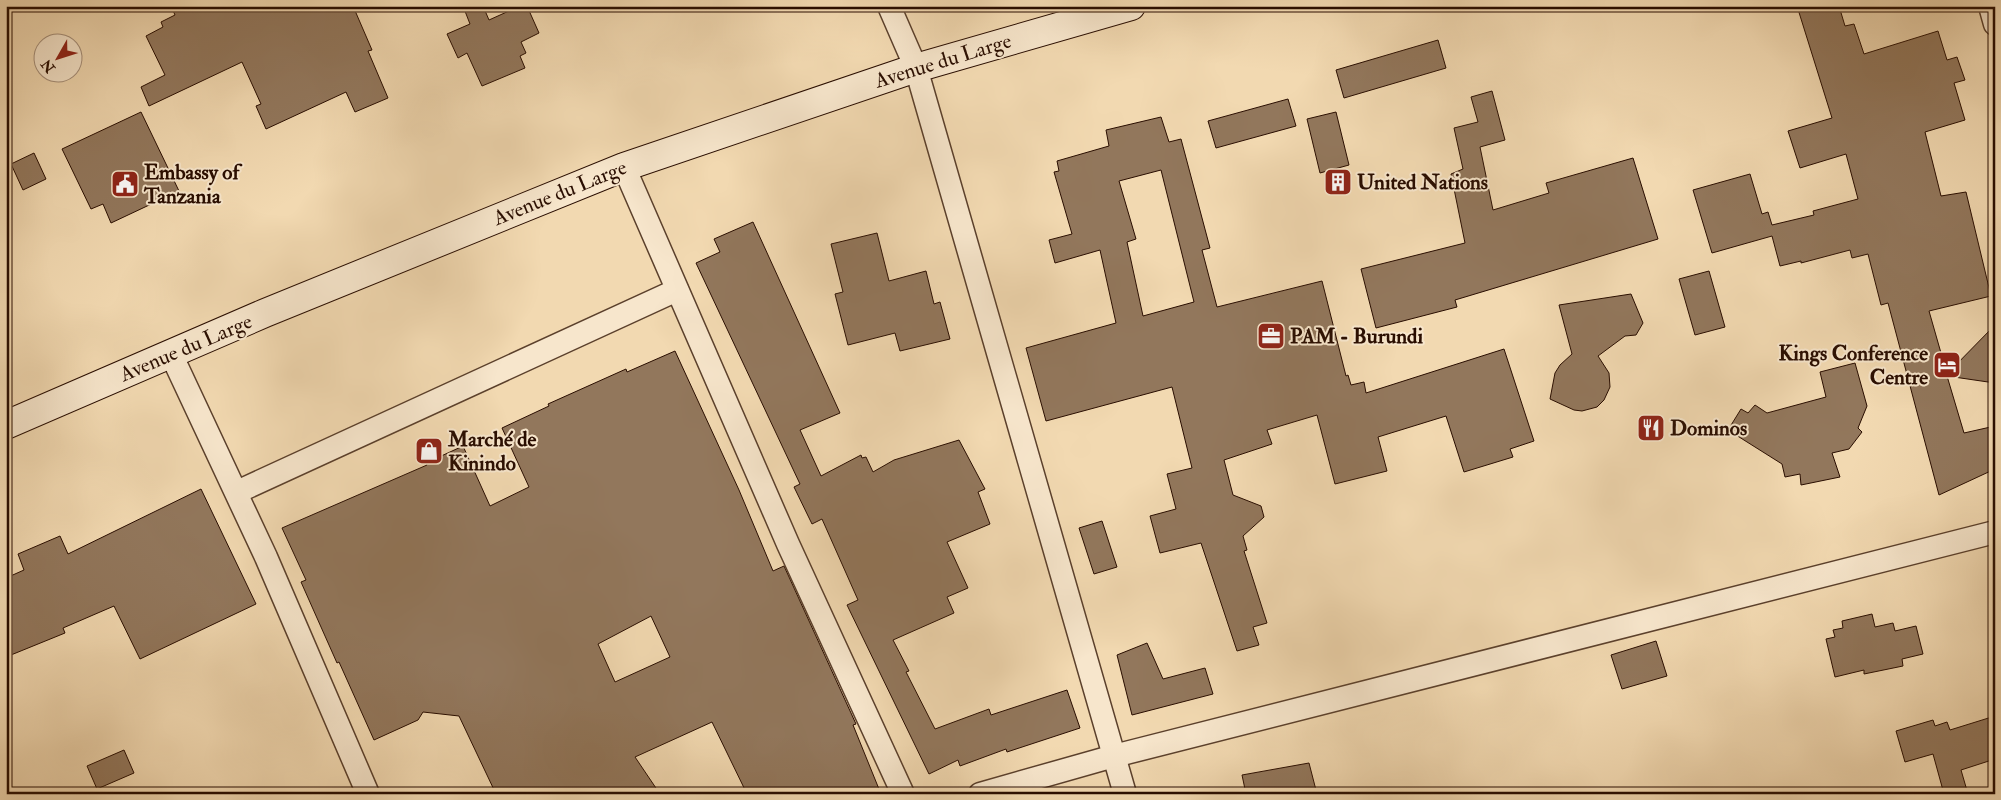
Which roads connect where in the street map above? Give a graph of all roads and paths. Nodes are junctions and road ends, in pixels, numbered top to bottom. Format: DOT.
graph roads {
  1 [pos="889,6"];
  2 [pos="1131,6"];
  3 [pos="1990,6"];
  4 [pos="1995,24"];
  5 [pos="916,68"];
  6 [pos="624,167"];
  7 [pos="677,290"];
  8 [pos="171,354"];
  9 [pos="6,425"];
  10 [pos="237,492"];
  11 [pos="1995,532"];
  12 [pos="1114,756"];
  13 [pos="368,794"];
  14 [pos="903,794"];
  15 [pos="980,794"];
  16 [pos="1125,794"];
  1 -- 5 [label="street"];
  2 -- 5 [label="main road, Avenue du Large"];
  3 -- 4 [label="street"];
  5 -- 6 [label="main road, Avenue du Large"];
  5 -- 12 [label="street"];
  6 -- 7 [label="street"];
  6 -- 8 [label="main road, Avenue du Large"];
  7 -- 10 [label="street"];
  7 -- 14 [label="street"];
  8 -- 9 [label="main road, Avenue du Large"];
  8 -- 10 [label="street"];
  10 -- 13 [label="street"];
  11 -- 12 [label="street"];
  12 -- 15 [label="street"];
  12 -- 16 [label="street"];
}
